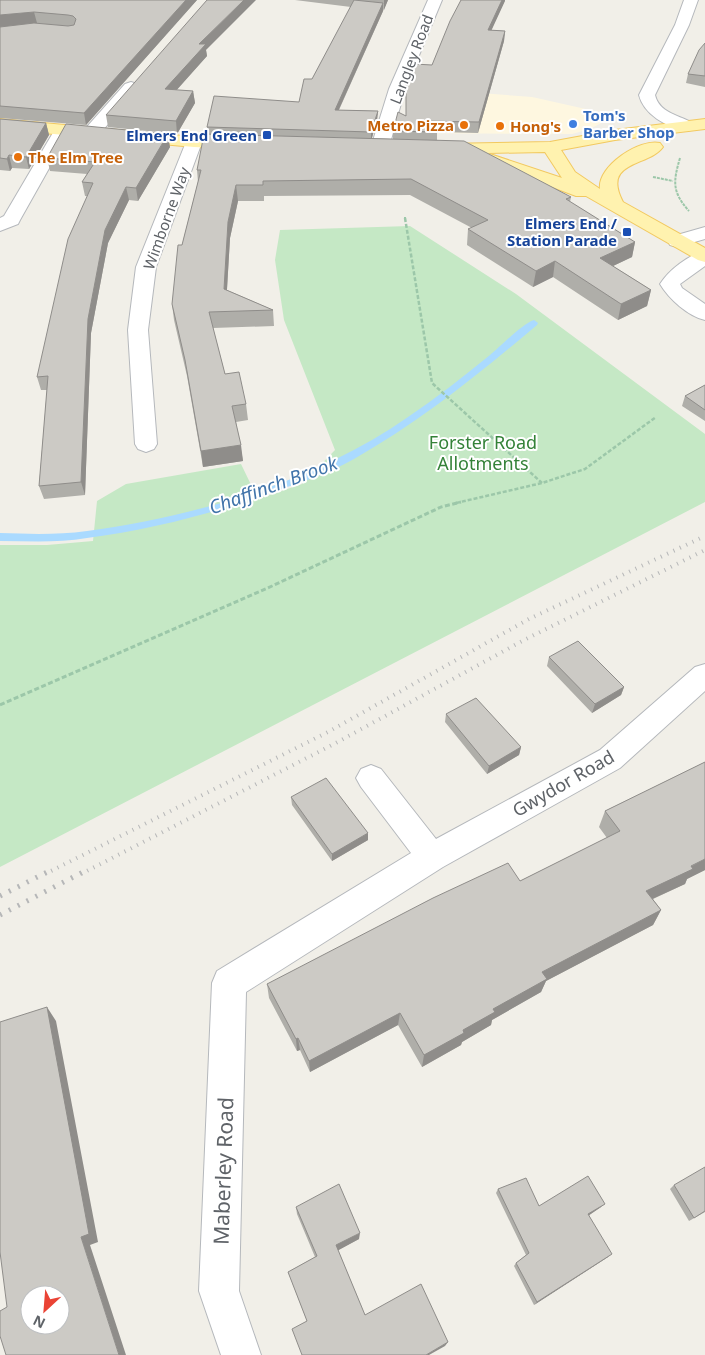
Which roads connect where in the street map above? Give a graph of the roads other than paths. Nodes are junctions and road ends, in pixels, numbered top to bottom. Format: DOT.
graph roads {
  1 [pos="435,0"];
  2 [pos="691,0"];
  3 [pos="143,74"];
  4 [pos="0,124"];
  5 [pos="705,124"];
  6 [pos="62,130"];
  7 [pos="91,133"];
  8 [pos="686,134"];
  9 [pos="705,137"];
  10 [pos="194,142"];
  11 [pos="258,145"];
  12 [pos="361,147"];
  13 [pos="550,147"];
  14 [pos="654,147"];
  15 [pos="380,148"];
  16 [pos="401,148"];
  17 [pos="428,149"];
  18 [pos="456,150"];
  19 [pos="615,206"];
  20 [pos="0,224"];
  21 [pos="705,233"];
  22 [pos="677,241"];
  23 [pos="705,256"];
  24 [pos="705,314"];
  25 [pos="146,444"];
  26 [pos="705,675"];
  27 [pos="371,778"];
  28 [pos="432,857"];
  29 [pos="229,983"];
  30 [pos="240,1355"];
  1 -- 15 [label="street, Langley Road"];
  2 -- 8 [label="street"];
  3 -- 7 [label="street"];
  4 -- 6 [label="main road"];
  5 -- 8 [label="main road"];
  6 -- 7 [label="main road"];
  6 -- 20 [label="street"];
  7 -- 10 [label="main road"];
  8 -- 9 [label="main road"];
  8 -- 13 [label="main road"];
  8 -- 14 [label="main road"];
  10 -- 11 [label="main road"];
  10 -- 25 [label="street, Wimborne Way"];
  12 -- 15 [label="main road"];
  13 -- 14 [label="main road"];
  13 -- 18 [label="main road"];
  13 -- 19 [label="main road"];
  14 -- 19 [label="main road"];
  15 -- 16 [label="main road"];
  17 -- 18 [label="main road"];
  18 -- 19 [label="main road"];
  19 -- 22 [label="main road"];
  21 -- 22 [label="street"];
  22 -- 23 [label="main road"];
  23 -- 24 [label="street"];
  26 -- 28 [label="street, Gwydor Road"];
  27 -- 28 [label="street"];
  28 -- 29 [label="street, Gwydor Road"];
  29 -- 30 [label="street, Maberley Road"];
}
